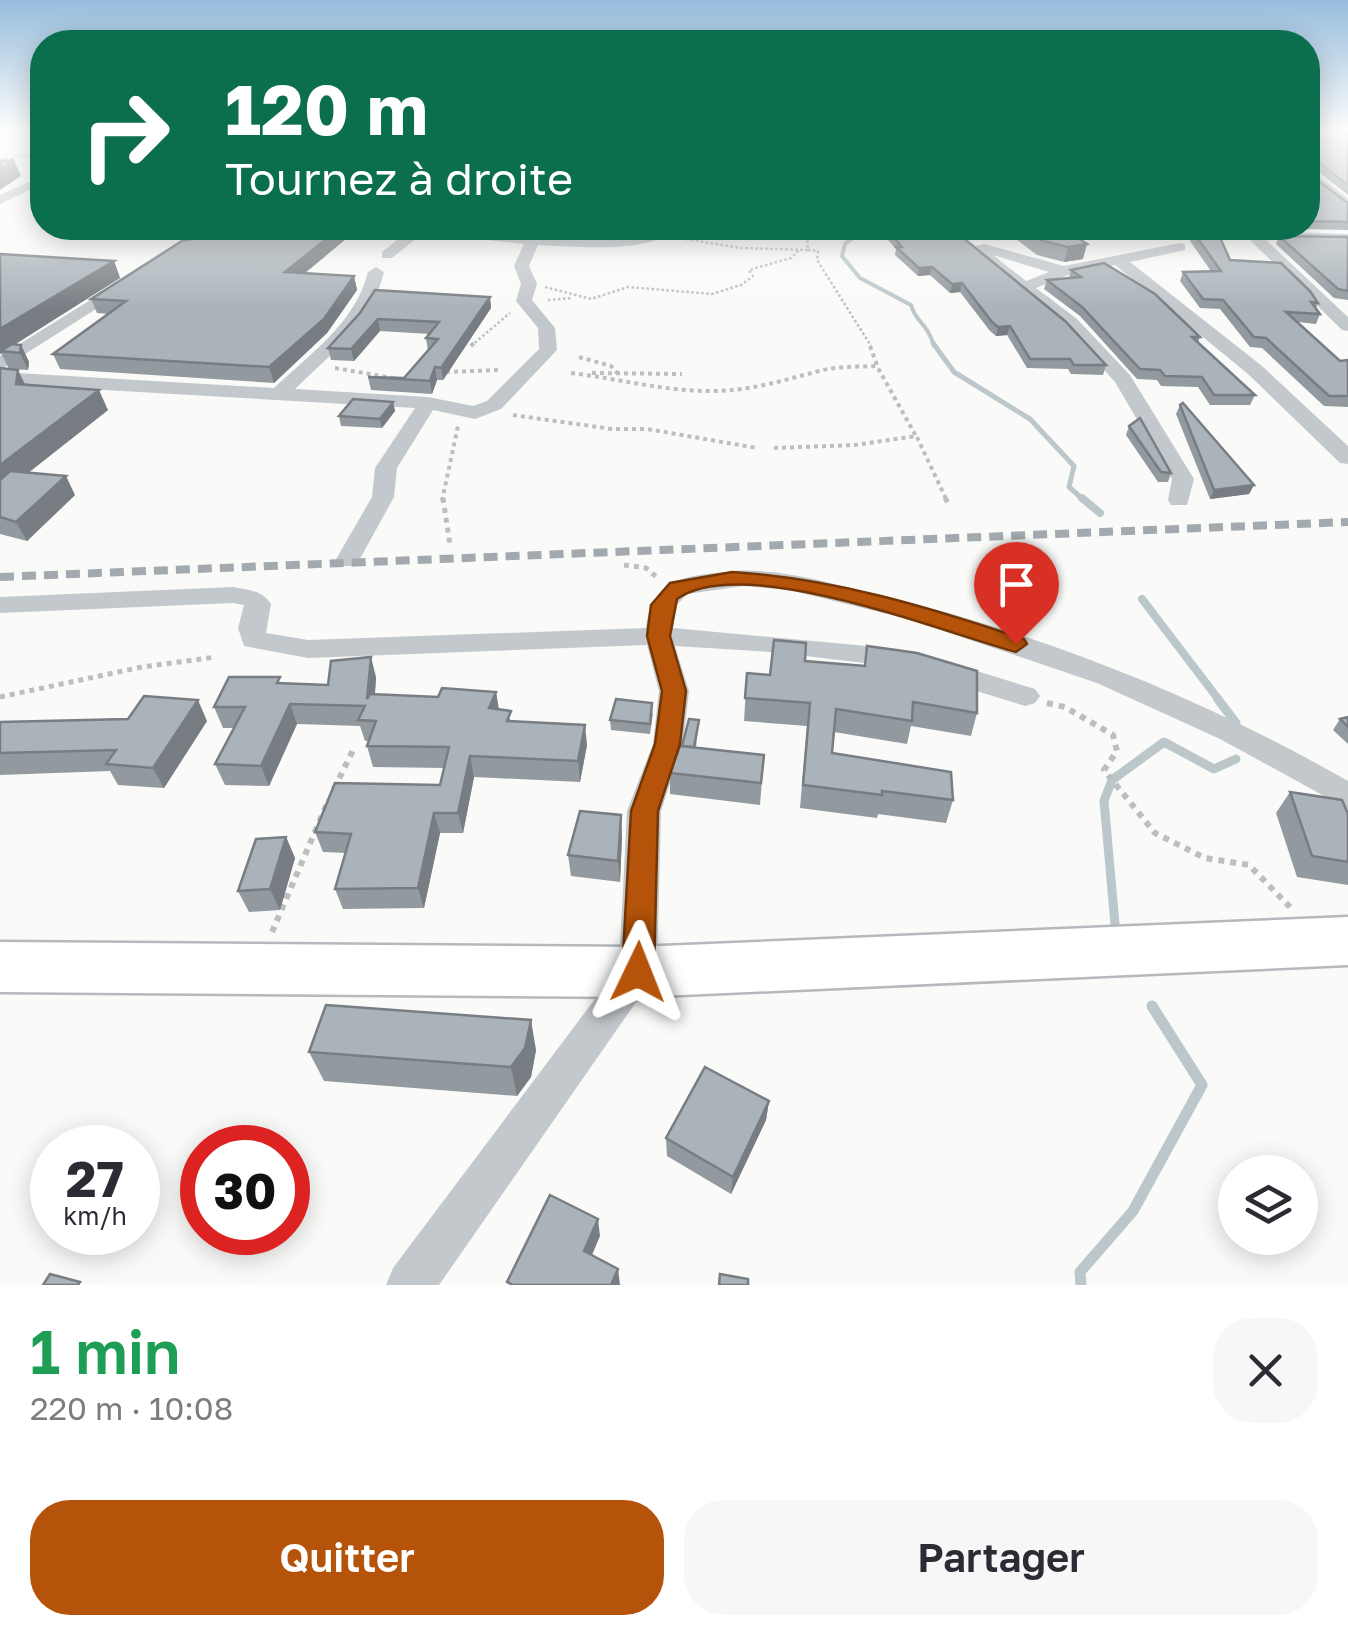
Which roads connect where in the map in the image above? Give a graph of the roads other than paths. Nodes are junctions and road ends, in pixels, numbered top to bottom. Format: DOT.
graph roads {
  1 [pos="1320,236"];
  2 [pos="1348,238"];
  3 [pos="190,240"];
  4 [pos="405,240"];
  5 [pos="516,240"];
  6 [pos="578,240"];
  7 [pos="966,240"];
  8 [pos="974,240"];
  9 [pos="1209,240"];
  10 [pos="1257,240"];
  11 [pos="532,242"];
  12 [pos="387,255"];
  13 [pos="1117,259"];
  14 [pos="1064,271"];
  15 [pos="376,272"];
  16 [pos="1027,286"];
  17 [pos="1348,326"];
  18 [pos="0,364"];
  19 [pos="0,378"];
  20 [pos="280,393"];
  21 [pos="436,404"];
  22 [pos="1348,458"];
  23 [pos="1180,500"];
  24 [pos="347,561"];
  25 [pos="0,605"];
  26 [pos="658,636"];
  27 [pos="1025,696"];
  28 [pos="1348,796"];
  29 [pos="1339,941"];
  30 [pos="0,966"];
  31 [pos="638,972"];
  32 [pos="410,1285"];
  1 -- 2 [label="street"];
  3 -- 18 [label="street"];
  4 -- 12 [label="street"];
  5 -- 11 [label="street"];
  6 -- 11 [label="street"];
  7 -- 16 [label="street"];
  8 -- 14 [label="street"];
  9 -- 13 [label="street"];
  10 -- 17 [label="street"];
  11 -- 21 [label="street"];
  13 -- 14 [label="street"];
  13 -- 22 [label="street"];
  14 -- 16 [label="street"];
  15 -- 20 [label="street"];
  16 -- 23 [label="street"];
  19 -- 20 [label="street"];
  20 -- 21 [label="street"];
  21 -- 24 [label="street"];
  25 -- 26 [label="street"];
  26 -- 27 [label="street"];
  26 -- 28 [label="street"];
  26 -- 31 [label="street"];
  29 -- 31 [label="highway"];
  30 -- 31 [label="highway"];
  31 -- 32 [label="street"];
}
